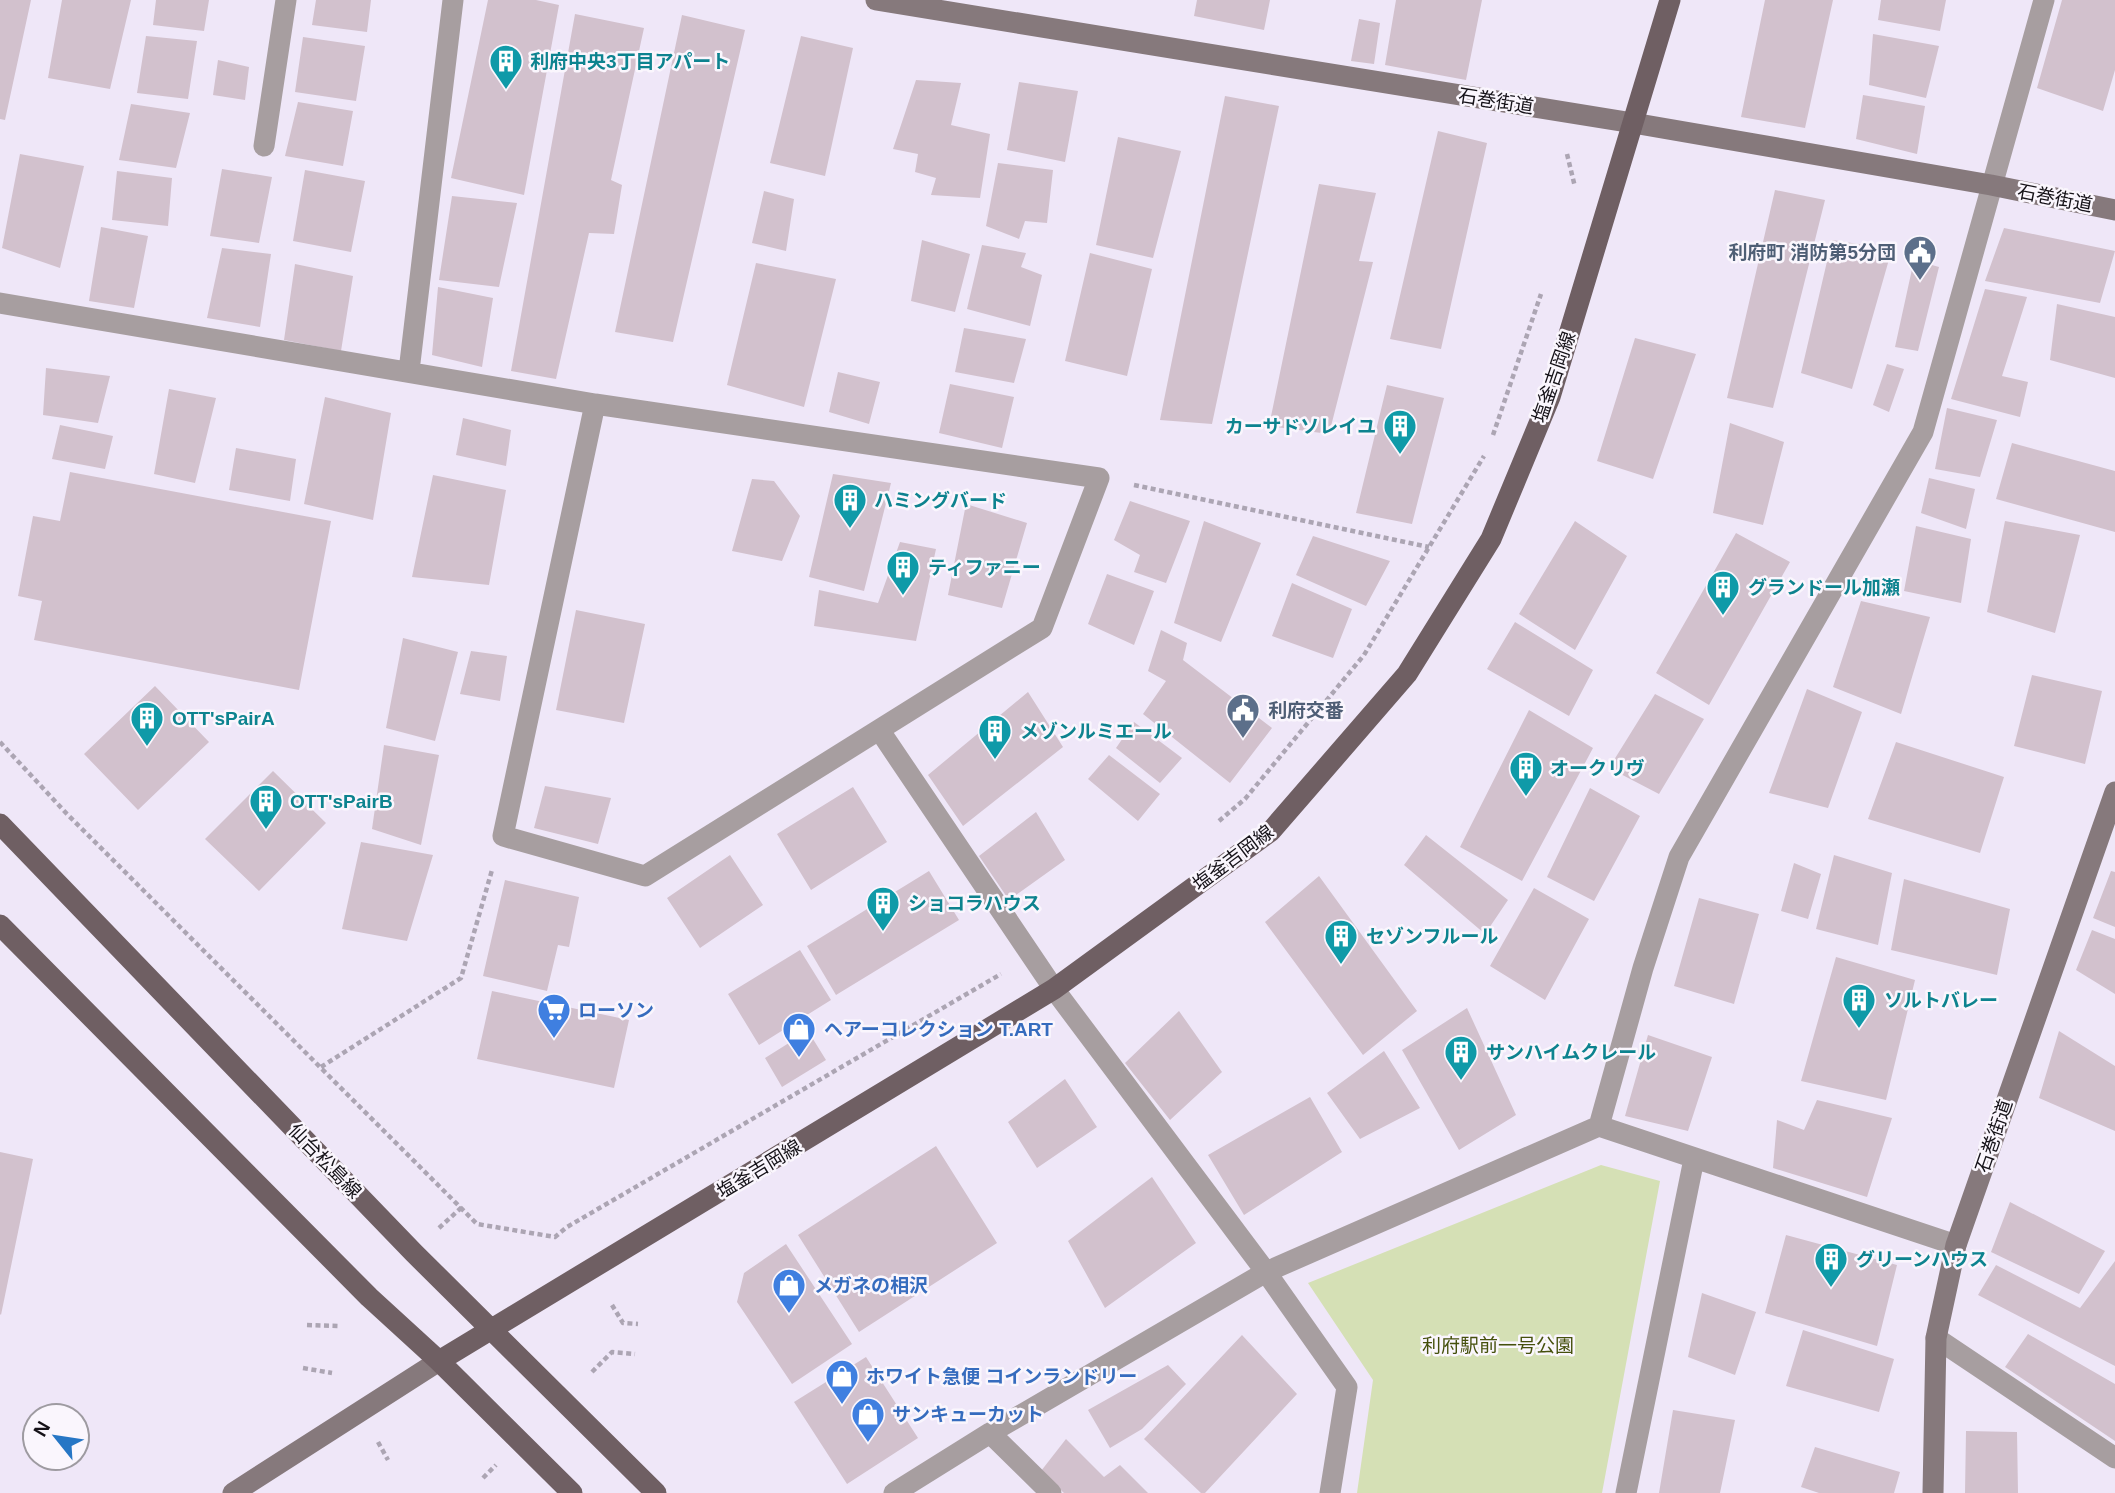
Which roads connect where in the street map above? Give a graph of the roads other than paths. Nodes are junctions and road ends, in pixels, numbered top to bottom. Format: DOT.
graph roads {
  1 [pos="286,0"];
  2 [pos="453,0"];
  3 [pos="876,0"];
  4 [pos="1670,0"];
  5 [pos="2044,0"];
  6 [pos="1633,123"];
  7 [pos="264,146"];
  8 [pos="1991,185"];
  9 [pos="2115,210"];
  10 [pos="0,303"];
  11 [pos="409,371"];
  12 [pos="594,404"];
  13 [pos="880,731"];
  14 [pos="2115,792"];
  15 [pos="0,824"];
  16 [pos="0,925"];
  17 [pos="1054,989"];
  18 [pos="1599,1126"];
  19 [pos="1694,1159"];
  20 [pos="1956,1245"];
  21 [pos="1266,1272"];
  22 [pos="489,1329"];
  23 [pos="1936,1338"];
  24 [pos="439,1361"];
  25 [pos="990,1433"];
  26 [pos="2115,1458"];
  27 [pos="233,1493"];
  28 [pos="572,1493"];
  29 [pos="656,1493"];
  30 [pos="894,1493"];
  31 [pos="1051,1493"];
  32 [pos="1329,1493"];
  33 [pos="1626,1493"];
  34 [pos="1933,1493"];
  1 -- 7 [label="street"];
  2 -- 11 [label="street"];
  3 -- 6 [label="street, 石巻街道"];
  4 -- 6 [label="main road, 塩釜吉岡線"];
  5 -- 8 [label="street"];
  6 -- 8 [label="street, 石巻街道"];
  6 -- 17 [label="main road, 塩釜吉岡線"];
  8 -- 9 [label="street, 石巻街道"];
  8 -- 18 [label="street"];
  10 -- 11 [label="street"];
  11 -- 12 [label="street"];
  12 -- 13 [label="street"];
  12 -- 13 [label="street"];
  13 -- 17 [label="street"];
  14 -- 20 [label="street, 石巻街道"];
  15 -- 22 [label="main road, 仙台松島線"];
  16 -- 24 [label="main road"];
  17 -- 21 [label="street"];
  17 -- 22 [label="main road, 塩釜吉岡線"];
  18 -- 19 [label="street"];
  18 -- 21 [label="street"];
  19 -- 20 [label="street"];
  19 -- 33 [label="street"];
  20 -- 23 [label="street, 石巻街道"];
  21 -- 25 [label="street"];
  21 -- 32 [label="street"];
  22 -- 24 [label="main road, 塩釜吉岡線"];
  22 -- 29 [label="main road, 仙台松島線"];
  23 -- 26 [label="street"];
  23 -- 34 [label="street, 石巻街道"];
  24 -- 27 [label="street"];
  24 -- 28 [label="main road"];
  25 -- 30 [label="street"];
  25 -- 31 [label="street"];
}
